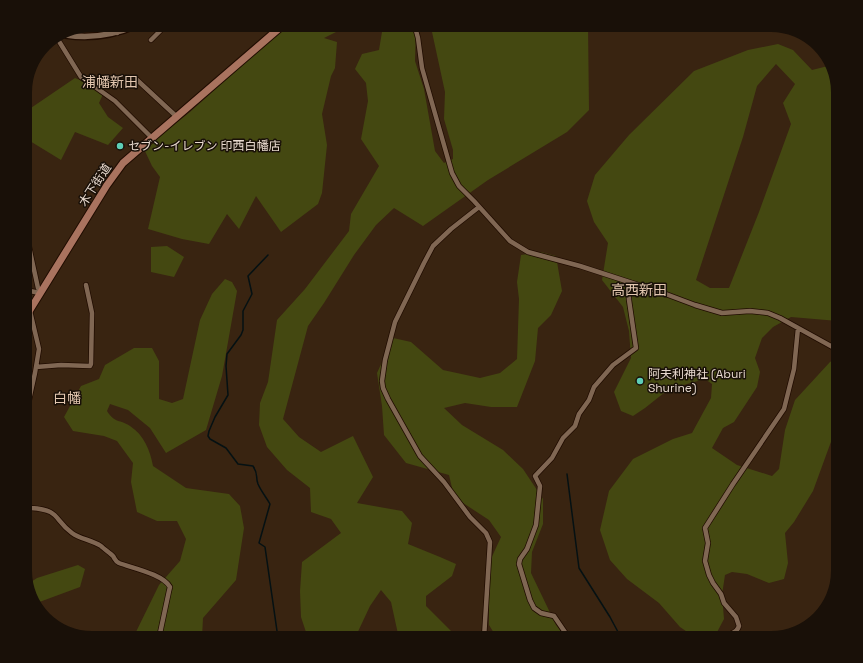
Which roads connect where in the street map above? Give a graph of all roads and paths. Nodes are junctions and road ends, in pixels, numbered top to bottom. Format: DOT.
graph roads {
  1 [pos="159,32"];
  2 [pos="275,32"];
  3 [pos="416,32"];
  4 [pos="117,33"];
  5 [pos="74,35"];
  6 [pos="150,40"];
  7 [pos="60,41"];
  8 [pos="136,79"];
  9 [pos="176,117"];
  10 [pos="152,138"];
  11 [pos="479,207"];
  12 [pos="32,260"];
  13 [pos="628,282"];
  14 [pos="86,284"];
  15 [pos="32,291"];
  16 [pos="41,293"];
  17 [pos="32,308"];
  18 [pos="32,318"];
  19 [pos="798,328"];
  20 [pos="831,347"];
  21 [pos="36,367"];
  22 [pos="32,386"];
  23 [pos="32,508"];
  24 [pos="160,631"];
  25 [pos="484,631"];
  26 [pos="564,631"];
  27 [pos="736,631"];
  1 -- 6 [label="street"];
  2 -- 9 [label="main road, 木下街道"];
  3 -- 11 [label="street"];
  4 -- 5 [label="street"];
  7 -- 10 [label="street"];
  8 -- 9 [label="street"];
  9 -- 10 [label="main road, 木下街道"];
  10 -- 16 [label="main road, 木下街道"];
  11 -- 13 [label="street"];
  11 -- 25 [label="street"];
  12 -- 16 [label="street"];
  13 -- 19 [label="street"];
  13 -- 26 [label="street"];
  14 -- 21 [label="street"];
  15 -- 16 [label="street"];
  16 -- 17 [label="main road, 木下街道"];
  18 -- 21 [label="street"];
  19 -- 20 [label="street"];
  19 -- 27 [label="street"];
  21 -- 22 [label="street"];
  23 -- 24 [label="street"];
}
